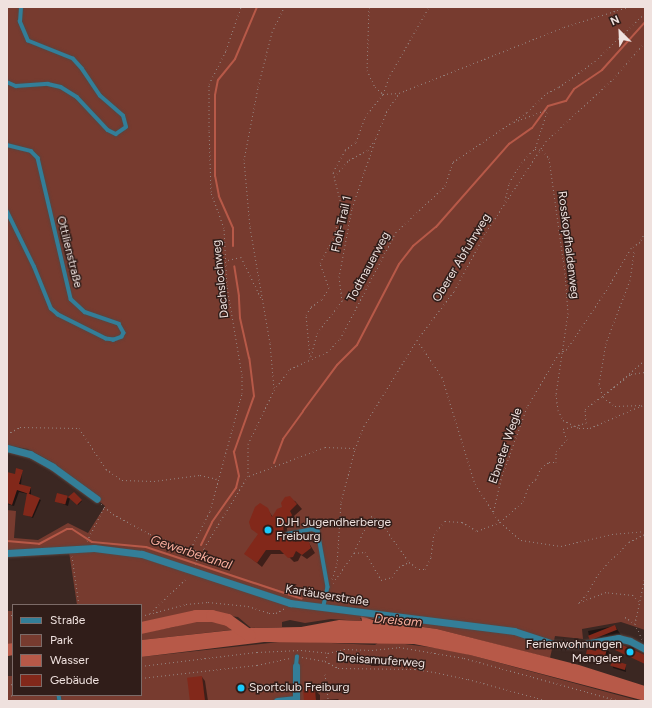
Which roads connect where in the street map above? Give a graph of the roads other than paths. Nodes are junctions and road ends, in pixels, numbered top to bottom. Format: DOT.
graph roads {
  1 [pos="21,7"];
  2 [pos="7,82"];
  3 [pos="7,145"];
  4 [pos="7,212"];
  5 [pos="7,448"];
  6 [pos="96,499"];
  7 [pos="287,534"];
  8 [pos="7,553"];
  9 [pos="324,606"];
  10 [pos="645,649"];
  11 [pos="297,657"];
  12 [pos="296,666"];
  13 [pos="297,700"];
  14 [pos="277,701"];
  1 -- 2 [label="lane"];
  3 -- 4 [label="lane, Ottilienstraße"];
  5 -- 6 [label="street"];
  7 -- 9 [label="lane"];
  8 -- 9 [label="street, Kartäuserstraße"];
  9 -- 10 [label="street, Kartäuserstraße"];
  11 -- 12 [label="lane"];
  12 -- 13 [label="street"];
  13 -- 14 [label="street"];
}
